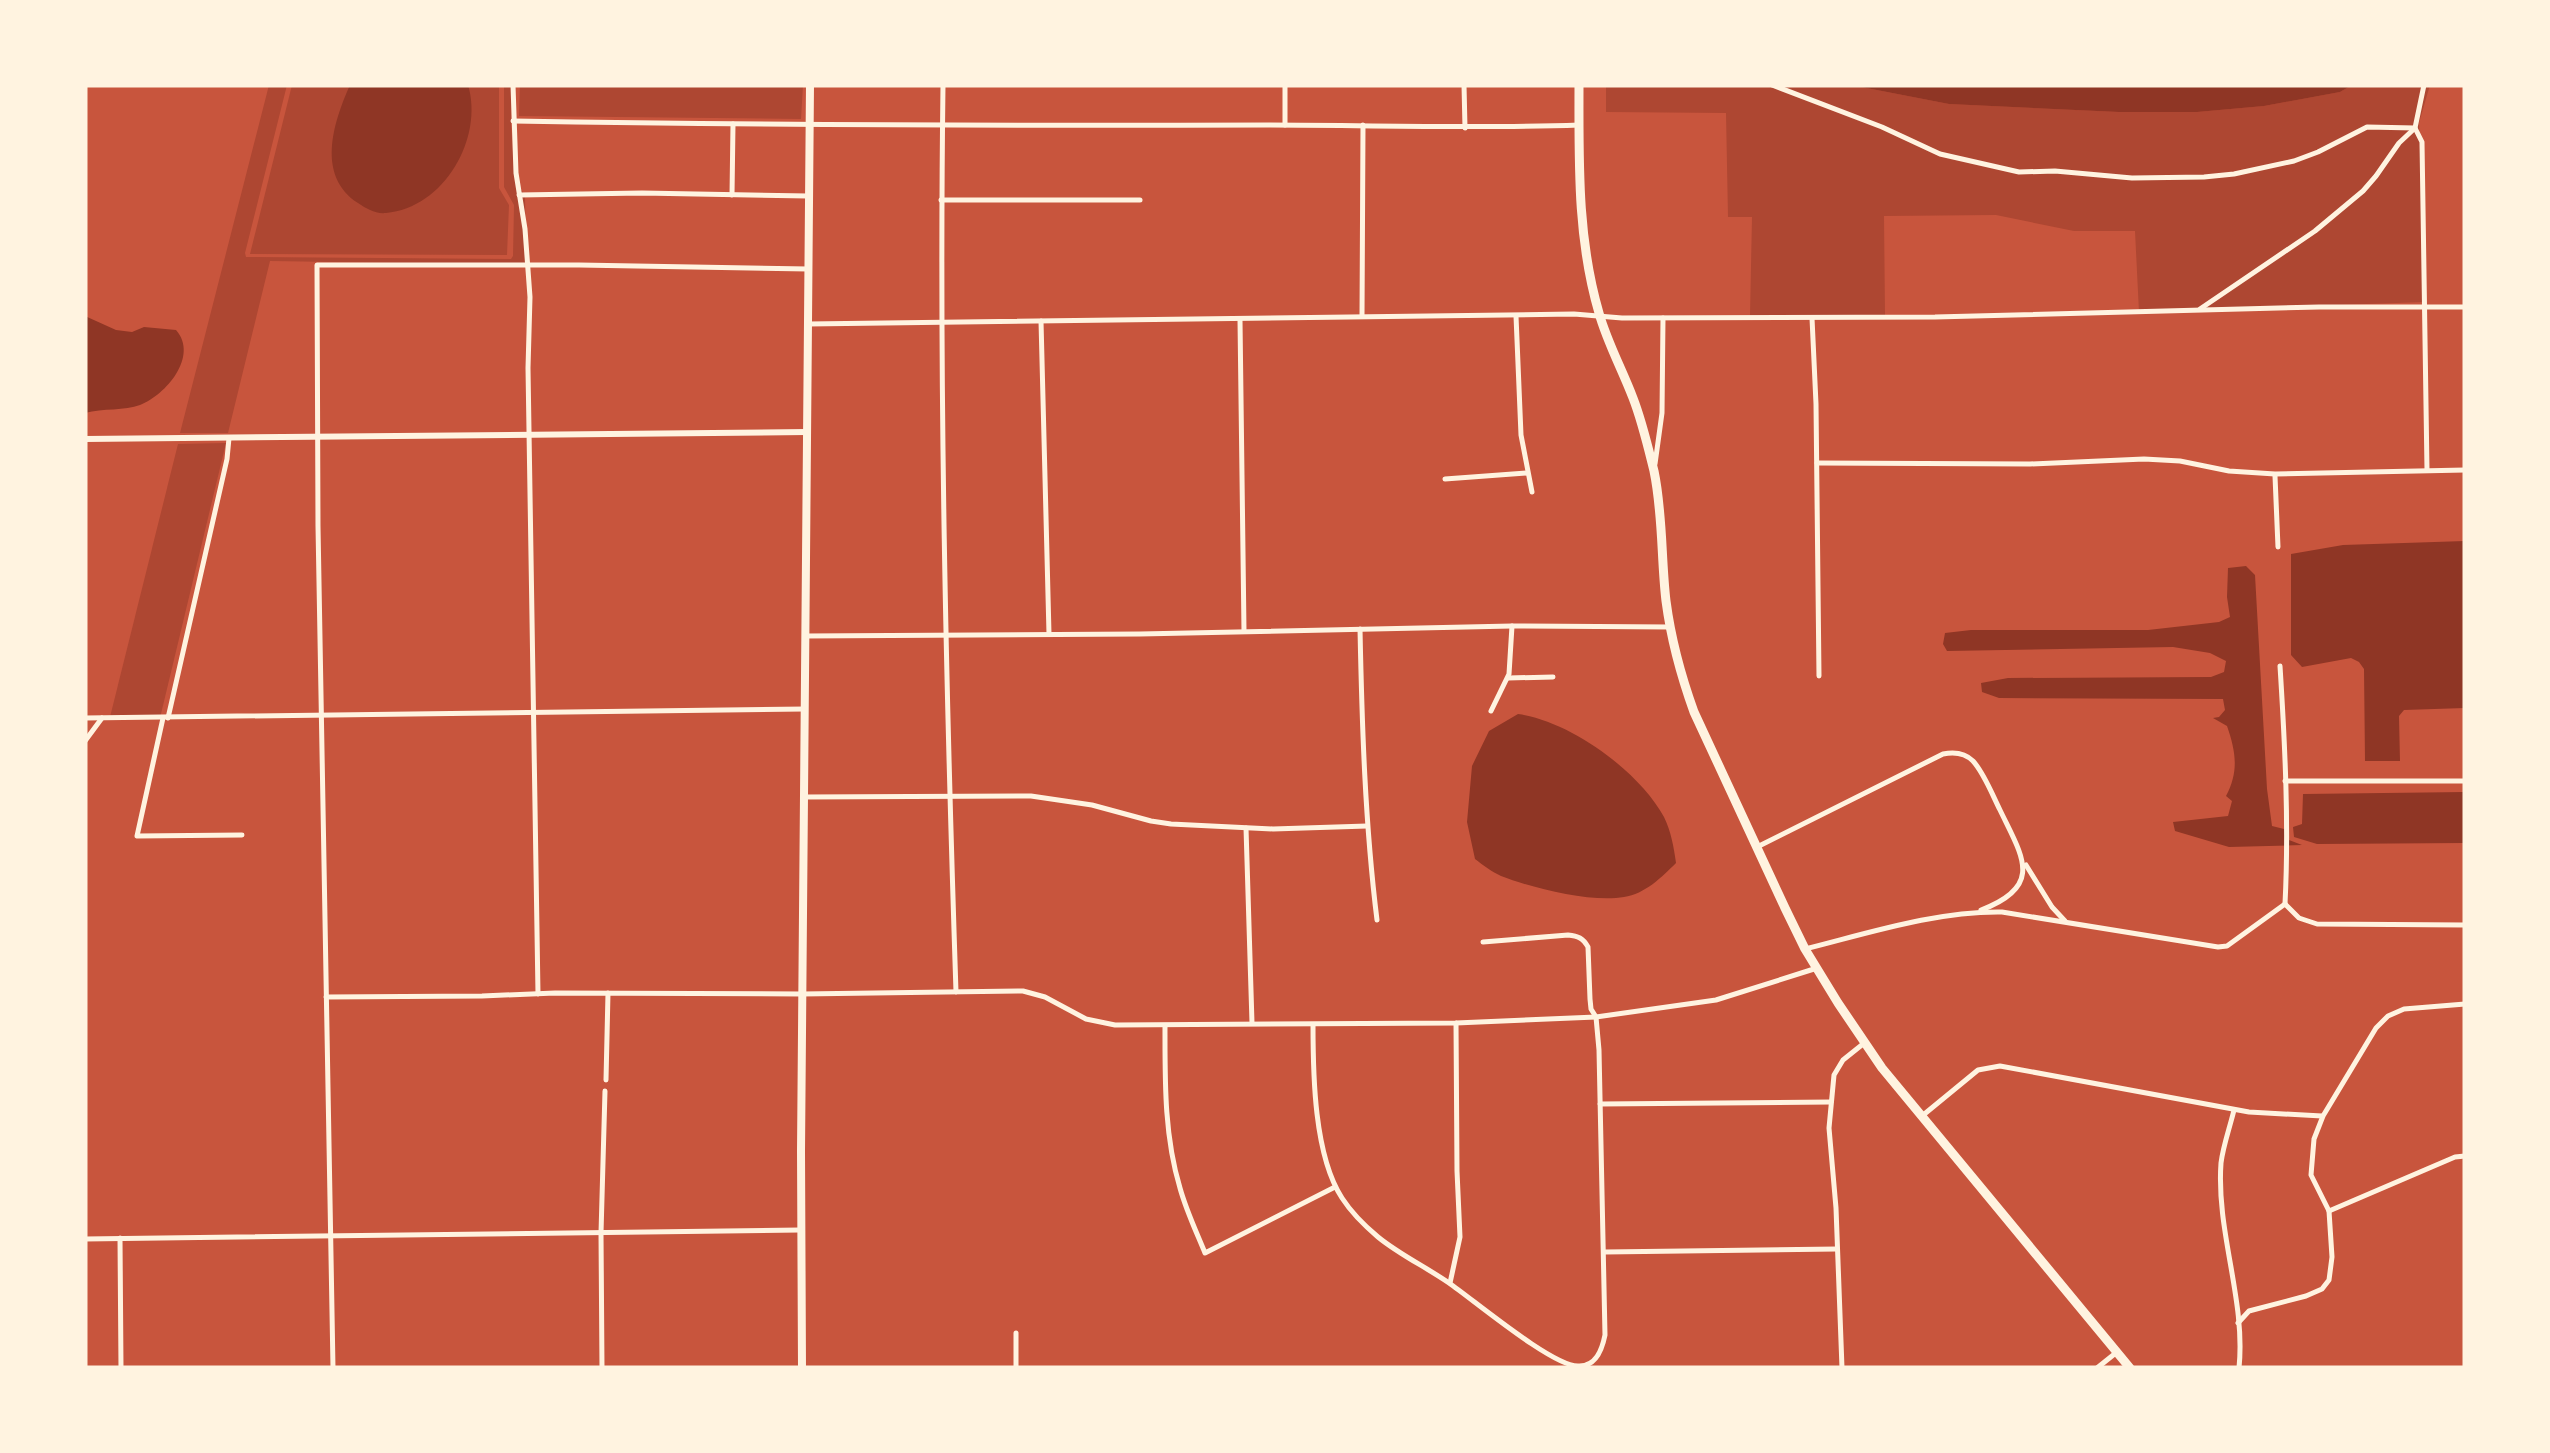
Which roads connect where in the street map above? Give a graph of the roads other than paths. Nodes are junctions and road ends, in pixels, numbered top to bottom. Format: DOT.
graph roads {
  1 [pos="513,85"];
  2 [pos="810,85"];
  3 [pos="942,85"];
  4 [pos="1285,85"];
  5 [pos="1464,85"];
  6 [pos="1579,85"];
  7 [pos="1772,85"];
  8 [pos="2424,85"];
  9 [pos="514,121"];
  10 [pos="733,124"];
  11 [pos="809,125"];
  12 [pos="1285,125"];
  13 [pos="1579,125"];
  14 [pos="942,126"];
  15 [pos="1363,126"];
  16 [pos="1464,128"];
  17 [pos="2415,128"];
  18 [pos="518,195"];
  19 [pos="732,195"];
  20 [pos="808,196"];
  21 [pos="941,200"];
  22 [pos="1140,200"];
  23 [pos="528,265"];
  24 [pos="808,269"];
  25 [pos="2465,306"];
  26 [pos="2426,307"];
  27 [pos="2198,310"];
  28 [pos="1516,314"];
  29 [pos="1362,316"];
  30 [pos="1600,316"];
  31 [pos="1240,318"];
  32 [pos="1663,318"];
  33 [pos="1812,318"];
  34 [pos="1041,321"];
  35 [pos="942,323"];
  36 [pos="808,324"];
  37 [pos="807,432"];
  38 [pos="530,435"];
  39 [pos="319,437"];
  40 [pos="228,438"];
  41 [pos="85,439"];
  42 [pos="1816,463"];
  43 [pos="2427,470"];
  44 [pos="2465,470"];
  45 [pos="1654,472"];
  46 [pos="1528,473"];
  47 [pos="2275,474"];
  48 [pos="1446,479"];
  49 [pos="1532,492"];
  50 [pos="2278,548"];
  51 [pos="1512,626"];
  52 [pos="1670,627"];
  53 [pos="1360,629"];
  54 [pos="1244,632"];
  55 [pos="1049,634"];
  56 [pos="947,635"];
  57 [pos="805,636"];
  58 [pos="2280,666"];
  59 [pos="1819,676"];
  60 [pos="1553,677"];
  61 [pos="1508,678"];
  62 [pos="804,708"];
  63 [pos="1490,711"];
  64 [pos="534,712"];
  65 [pos="322,715"];
  66 [pos="85,718"];
  67 [pos="102,718"];
  68 [pos="165,718"];
  69 [pos="85,741"];
  70 [pos="2286,781"];
  71 [pos="2465,781"];
  72 [pos="951,796"];
  73 [pos="804,797"];
  74 [pos="1367,826"];
  75 [pos="1246,828"];
  76 [pos="242,835"];
  77 [pos="1756,847"];
  78 [pos="2024,862"];
  79 [pos="2285,904"];
  80 [pos="1978,912"];
  81 [pos="1377,920"];
  82 [pos="2066,922"];
  83 [pos="2465,925"];
  84 [pos="1483,942"];
  85 [pos="1805,949"];
  86 [pos="1816,968"];
  87 [pos="956,992"];
  88 [pos="608,993"];
  89 [pos="538,994"];
  90 [pos="802,994"];
  91 [pos="326,997"];
  92 [pos="2465,1004"];
  93 [pos="1596,1017"];
  94 [pos="1252,1023"];
  95 [pos="1456,1023"];
  96 [pos="1313,1025"];
  97 [pos="1165,1026"];
  98 [pos="1864,1043"];
  99 [pos="606,1080"];
  100 [pos="605,1091"];
  101 [pos="1831,1102"];
  102 [pos="1600,1104"];
  103 [pos="2234,1110"];
  104 [pos="1922,1116"];
  105 [pos="2323,1116"];
  106 [pos="2465,1156"];
  107 [pos="1335,1187"];
  108 [pos="2329,1210"];
  109 [pos="800,1230"];
  110 [pos="602,1233"];
  111 [pos="331,1236"];
  112 [pos="120,1238"];
  113 [pos="85,1239"];
  114 [pos="1837,1249"];
  115 [pos="1604,1252"];
  116 [pos="1450,1283"];
  117 [pos="2238,1324"];
  118 [pos="1016,1333"];
  119 [pos="2117,1352"];
  120 [pos="121,1368"];
  121 [pos="334,1368"];
  122 [pos="602,1368"];
  123 [pos="802,1368"];
  124 [pos="1016,1368"];
  125 [pos="1842,1368"];
  126 [pos="2098,1368"];
  127 [pos="2130,1368"];
  128 [pos="2239,1368"];
  1 -- 9 [label="street"];
  2 -- 11 [label="main road"];
  3 -- 14 [label="street"];
  4 -- 12 [label="street"];
  5 -- 16 [label="street"];
  6 -- 13 [label="main road"];
  7 -- 17 [label="street"];
  8 -- 17 [label="street"];
  9 -- 10 [label="street"];
  9 -- 18 [label="street"];
  10 -- 11 [label="street"];
  10 -- 19 [label="street"];
  11 -- 14 [label="street"];
  11 -- 20 [label="main road"];
  12 -- 14 [label="street"];
  12 -- 15 [label="street"];
  13 -- 16 [label="street"];
  13 -- 30 [label="main road"];
  14 -- 21 [label="street"];
  15 -- 16 [label="street"];
  15 -- 29 [label="street"];
  17 -- 26 [label="street"];
  17 -- 27 [label="street"];
  18 -- 19 [label="street"];
  18 -- 23 [label="street"];
  19 -- 20 [label="street"];
  20 -- 24 [label="main road"];
  21 -- 22 [label="street"];
  21 -- 35 [label="street"];
  23 -- 24 [label="street"];
  23 -- 38 [label="street"];
  23 -- 39 [label="street"];
  24 -- 36 [label="main road"];
  25 -- 26 [label="street"];
  26 -- 27 [label="street"];
  26 -- 43 [label="street"];
  27 -- 33 [label="street"];
  28 -- 29 [label="street"];
  28 -- 30 [label="street"];
  28 -- 46 [label="street"];
  29 -- 31 [label="street"];
  30 -- 32 [label="street"];
  30 -- 45 [label="main road"];
  31 -- 34 [label="street"];
  31 -- 54 [label="street"];
  32 -- 33 [label="street"];
  32 -- 45 [label="street"];
  33 -- 42 [label="street"];
  34 -- 35 [label="street"];
  34 -- 55 [label="street"];
  35 -- 36 [label="street"];
  35 -- 56 [label="street"];
  36 -- 37 [label="main road"];
  37 -- 38 [label="street"];
  37 -- 57 [label="main road"];
  38 -- 39 [label="street"];
  38 -- 64 [label="street"];
  39 -- 40 [label="street"];
  39 -- 65 [label="street"];
  40 -- 41 [label="street"];
  40 -- 68 [label="street"];
  42 -- 47 [label="street"];
  42 -- 59 [label="street"];
  43 -- 44 [label="street"];
  43 -- 47 [label="street"];
  45 -- 52 [label="main road"];
  46 -- 48 [label="street"];
  46 -- 49 [label="street"];
  47 -- 50 [label="street"];
  51 -- 52 [label="street"];
  51 -- 53 [label="street"];
  51 -- 61 [label="street"];
  52 -- 77 [label="main road"];
  53 -- 54 [label="street"];
  53 -- 74 [label="street"];
  54 -- 55 [label="street"];
  55 -- 56 [label="street"];
  56 -- 57 [label="street"];
  56 -- 72 [label="street"];
  57 -- 62 [label="main road"];
  58 -- 70 [label="street"];
  60 -- 61 [label="street"];
  61 -- 63 [label="street"];
  62 -- 64 [label="street"];
  62 -- 73 [label="main road"];
  64 -- 65 [label="street"];
  64 -- 89 [label="street"];
  65 -- 68 [label="street"];
  65 -- 91 [label="street"];
  66 -- 67 [label="street"];
  67 -- 68 [label="street"];
  67 -- 69 [label="street"];
  68 -- 76 [label="street"];
  70 -- 71 [label="street"];
  70 -- 79 [label="street"];
  72 -- 73 [label="street"];
  72 -- 75 [label="street"];
  72 -- 87 [label="street"];
  73 -- 90 [label="main road"];
  74 -- 75 [label="street"];
  74 -- 81 [label="street"];
  75 -- 94 [label="street"];
  77 -- 78 [label="street"];
  77 -- 85 [label="main road"];
  78 -- 80 [label="street"];
  78 -- 82 [label="street"];
  79 -- 82 [label="street"];
  79 -- 83 [label="street"];
  80 -- 82 [label="street"];
  80 -- 85 [label="street"];
  84 -- 93 [label="street"];
  85 -- 86 [label="main road"];
  86 -- 93 [label="street"];
  86 -- 98 [label="main road"];
  87 -- 90 [label="street"];
  87 -- 97 [label="street"];
  88 -- 89 [label="street"];
  88 -- 90 [label="street"];
  88 -- 99 [label="street"];
  89 -- 91 [label="street"];
  90 -- 109 [label="main road"];
  91 -- 111 [label="street"];
  92 -- 105 [label="street"];
  93 -- 95 [label="street"];
  93 -- 102 [label="street"];
  94 -- 96 [label="street"];
  94 -- 97 [label="street"];
  95 -- 96 [label="street"];
  95 -- 116 [label="street"];
  96 -- 107 [label="street"];
  97 -- 107 [label="street"];
  98 -- 101 [label="street"];
  98 -- 104 [label="main road"];
  100 -- 110 [label="street"];
  101 -- 102 [label="street"];
  101 -- 114 [label="street"];
  102 -- 115 [label="street"];
  103 -- 104 [label="street"];
  103 -- 105 [label="street"];
  103 -- 117 [label="street"];
  104 -- 119 [label="main road"];
  105 -- 108 [label="street"];
  106 -- 108 [label="street"];
  107 -- 116 [label="street"];
  108 -- 117 [label="street"];
  109 -- 110 [label="street"];
  109 -- 123 [label="main road"];
  110 -- 111 [label="street"];
  110 -- 122 [label="street"];
  111 -- 112 [label="street"];
  111 -- 121 [label="street"];
  112 -- 113 [label="street"];
  112 -- 120 [label="street"];
  114 -- 115 [label="street"];
  114 -- 125 [label="street"];
  115 -- 116 [label="street"];
  117 -- 128 [label="street"];
  118 -- 124 [label="street"];
  119 -- 126 [label="street"];
  119 -- 127 [label="main road"];
}
